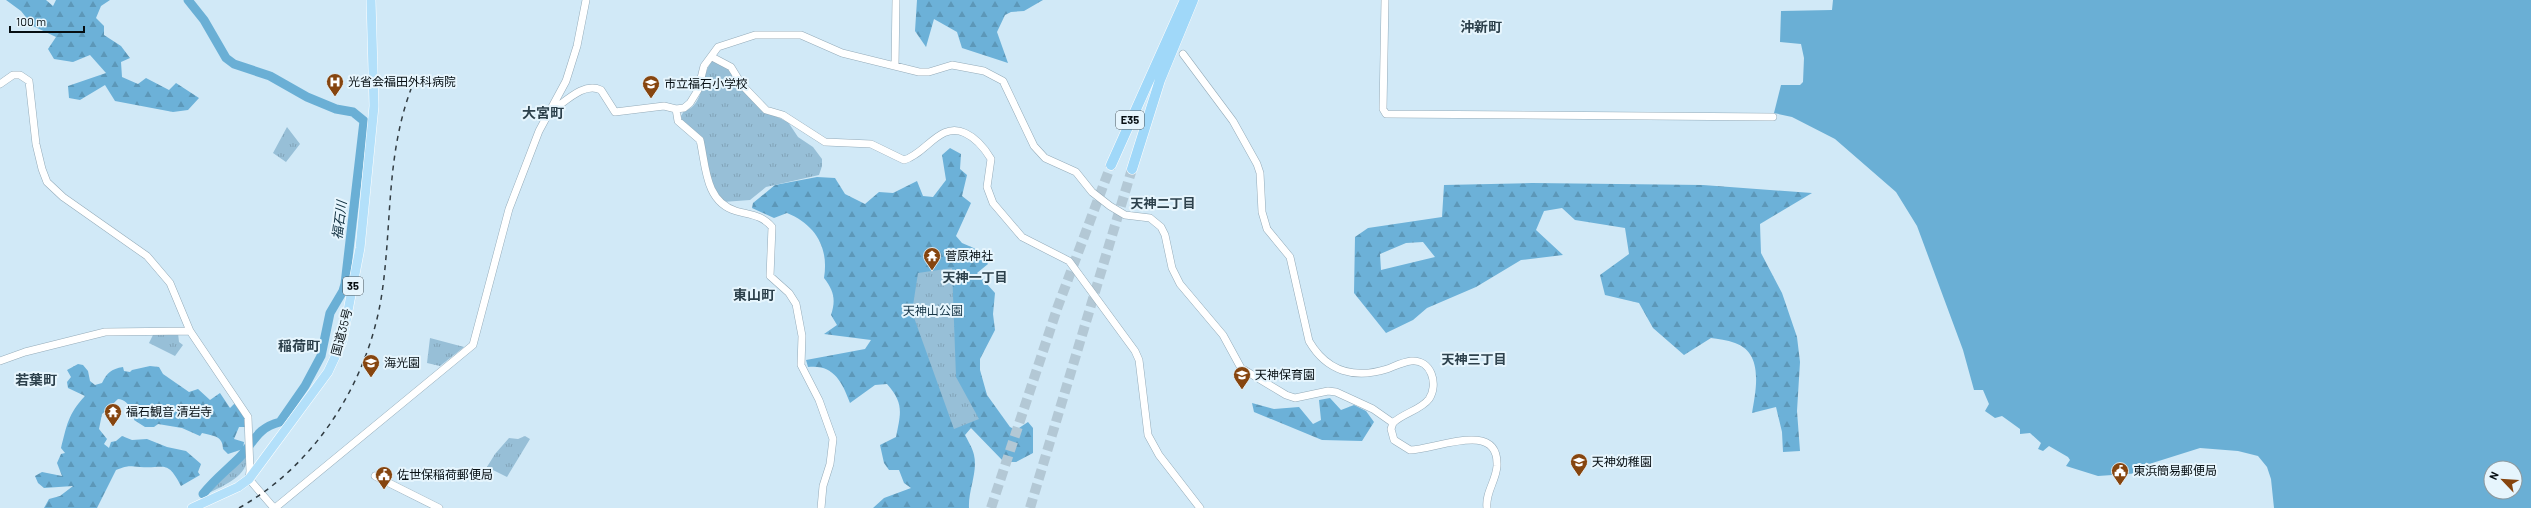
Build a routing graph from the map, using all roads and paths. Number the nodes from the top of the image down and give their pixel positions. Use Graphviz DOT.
graph roads {
  1 [pos="371,0"];
  2 [pos="586,0"];
  3 [pos="896,0"];
  4 [pos="1186,0"];
  5 [pos="1193,0"];
  6 [pos="1385,0"];
  7 [pos="1184,54"];
  8 [pos="712,56"];
  9 [pos="895,66"];
  10 [pos="1155,78"];
  11 [pos="0,84"];
  12 [pos="676,109"];
  13 [pos="547,114"];
  14 [pos="1773,117"];
  15 [pos="1111,165"];
  16 [pos="1132,169"];
  17 [pos="190,331"];
  18 [pos="0,361"];
  19 [pos="1393,422"];
  20 [pos="375,476"];
  21 [pos="248,479"];
  22 [pos="192,508"];
  23 [pos="274,508"];
  24 [pos="439,508"];
  25 [pos="821,508"];
  26 [pos="1200,508"];
  27 [pos="1487,508"];
  1 -- 21 [label="highway, 国道35号 / 35"];
  2 -- 13 [label="street"];
  3 -- 9 [label="street"];
  4 -- 10 [label="highway, E35"];
  5 -- 10 [label="highway, E35"];
  6 -- 14 [label="street"];
  7 -- 19 [label="street"];
  8 -- 9 [label="street"];
  8 -- 12 [label="street"];
  8 -- 26 [label="street"];
  9 -- 19 [label="street"];
  10 -- 15 [label="highway, E35"];
  10 -- 16 [label="highway, E35"];
  11 -- 17 [label="street"];
  12 -- 13 [label="street"];
  12 -- 25 [label="street"];
  13 -- 23 [label="street"];
  17 -- 18 [label="street"];
  17 -- 21 [label="street"];
  19 -- 27 [label="street"];
  20 -- 24 [label="street"];
  21 -- 22 [label="highway, 国道35号 / 35"];
  21 -- 23 [label="street"];
}
